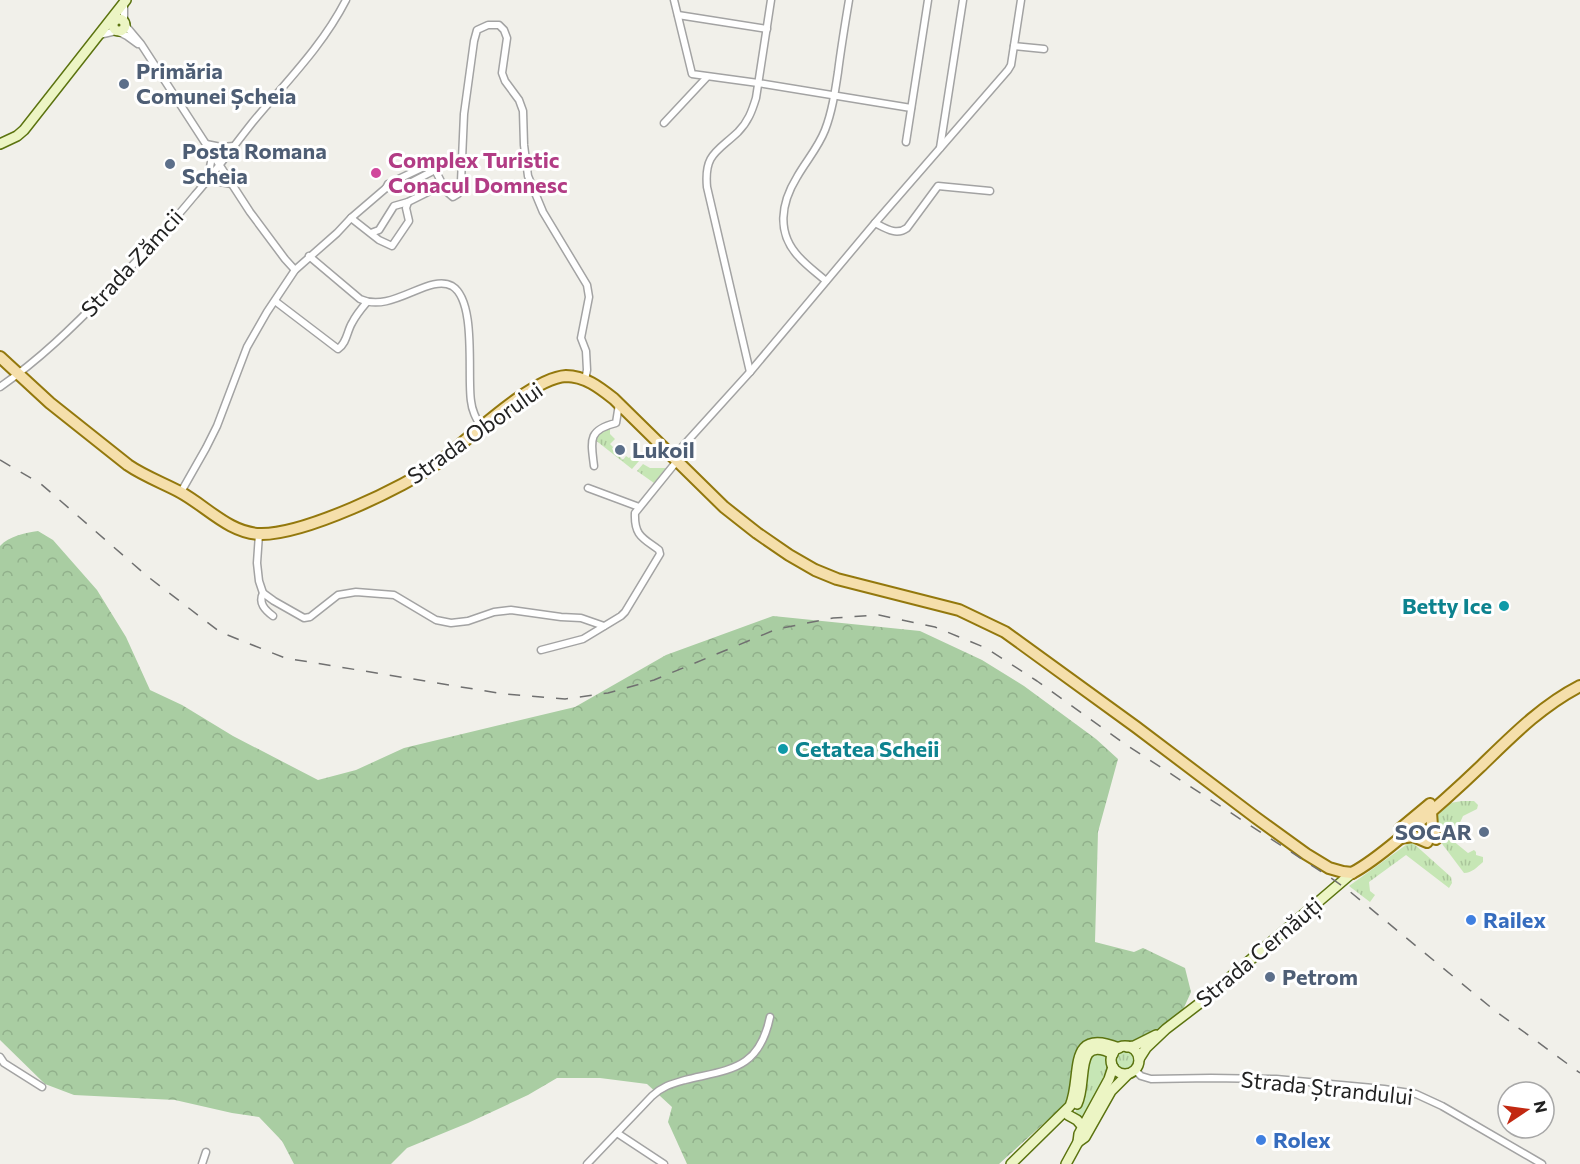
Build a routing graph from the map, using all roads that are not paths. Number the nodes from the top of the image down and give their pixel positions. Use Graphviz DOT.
graph roads {
  1 [pos="674,0"];
  2 [pos="771,0"];
  3 [pos="849,0"];
  4 [pos="928,0"];
  5 [pos="963,0"];
  6 [pos="1021,0"];
  7 [pos="124,1"];
  8 [pos="343,1"];
  9 [pos="678,15"];
  10 [pos="118,25"];
  11 [pos="767,28"];
  12 [pos="1014,46"];
  13 [pos="1044,50"];
  14 [pos="707,77"];
  15 [pos="758,83"];
  16 [pos="834,95"];
  17 [pos="911,108"];
  18 [pos="664,123"];
  19 [pos="906,142"];
  20 [pos="0,144"];
  21 [pos="234,146"];
  22 [pos="208,147"];
  23 [pos="940,149"];
  24 [pos="219,165"];
  25 [pos="207,181"];
  26 [pos="232,184"];
  27 [pos="442,185"];
  28 [pos="990,191"];
  29 [pos="408,202"];
  30 [pos="351,218"];
  31 [pos="875,223"];
  32 [pos="370,233"];
  33 [pos="309,256"];
  34 [pos="295,270"];
  35 [pos="826,281"];
  36 [pos="275,301"];
  37 [pos="367,302"];
  38 [pos="0,357"];
  39 [pos="750,372"];
  40 [pos="18,374"];
  41 [pos="585,380"];
  42 [pos="0,387"];
  43 [pos="619,404"];
  44 [pos="480,427"];
  45 [pos="675,459"];
  46 [pos="594,466"];
  47 [pos="588,488"];
  48 [pos="181,492"];
  49 [pos="639,507"];
  50 [pos="259,534"];
  51 [pos="263,593"];
  52 [pos="273,616"];
  53 [pos="604,626"];
  54 [pos="541,650"];
  55 [pos="1580,686"];
  56 [pos="1515,732"];
  57 [pos="1431,812"];
  58 [pos="1400,838"];
  59 [pos="1352,873"];
  60 [pos="771,1017"];
  61 [pos="1166,1029"];
  62 [pos="1120,1050"];
  63 [pos="0,1057"];
  64 [pos="1139,1059"];
  65 [pos="1113,1067"];
  66 [pos="1132,1072"];
  67 [pos="42,1087"];
  68 [pos="1068,1115"];
  69 [pos="1051,1126"];
  70 [pos="1083,1127"];
  71 [pos="617,1133"];
  72 [pos="1078,1142"];
  73 [pos="206,1152"];
  74 [pos="202,1164"];
  75 [pos="586,1164"];
  76 [pos="664,1164"];
  77 [pos="1011,1164"];
  78 [pos="1066,1164"];
  79 [pos="1542,1164"];
  1 -- 9 [label="street"];
  2 -- 11 [label="street"];
  3 -- 16 [label="street"];
  4 -- 17 [label="street"];
  5 -- 23 [label="street"];
  6 -- 12 [label="street"];
  7 -- 10 [label="main road"];
  8 -- 21 [label="street, Strada Zămcii"];
  9 -- 11 [label="street"];
  9 -- 14 [label="street"];
  10 -- 20 [label="main road"];
  10 -- 22 [label="street"];
  11 -- 15 [label="street"];
  12 -- 13 [label="street"];
  12 -- 23 [label="street"];
  14 -- 15 [label="street"];
  14 -- 18 [label="street"];
  15 -- 16 [label="street"];
  15 -- 39 [label="street"];
  16 -- 17 [label="street"];
  16 -- 35 [label="street"];
  17 -- 19 [label="street"];
  21 -- 22 [label="street"];
  21 -- 24 [label="street, Strada Zămcii"];
  22 -- 24 [label="street"];
  22 -- 25 [label="street"];
  23 -- 31 [label="street"];
  24 -- 25 [label="street, Strada Zămcii"];
  24 -- 26 [label="street"];
  25 -- 26 [label="street"];
  25 -- 40 [label="street, Strada Zămcii"];
  26 -- 34 [label="street"];
  27 -- 29 [label="street"];
  27 -- 30 [label="street"];
  27 -- 41 [label="street"];
  28 -- 31 [label="street"];
  29 -- 32 [label="street"];
  29 -- 32 [label="street"];
  30 -- 32 [label="street"];
  30 -- 33 [label="street"];
  31 -- 35 [label="street"];
  33 -- 34 [label="street"];
  33 -- 37 [label="street"];
  34 -- 36 [label="street"];
  35 -- 39 [label="street"];
  36 -- 37 [label="street"];
  36 -- 48 [label="street"];
  37 -- 44 [label="street"];
  38 -- 40 [label="main road, Strada Oborului"];
  39 -- 45 [label="street"];
  40 -- 42 [label="street, Strada Zămcii"];
  40 -- 48 [label="main road, Strada Oborului"];
  41 -- 43 [label="main road, Strada Oborului"];
  41 -- 44 [label="main road, Strada Oborului"];
  43 -- 45 [label="main road, Strada Oborului"];
  43 -- 46 [label="street"];
  44 -- 50 [label="main road, Strada Oborului"];
  45 -- 49 [label="street"];
  45 -- 59 [label="main road, Strada Oborului"];
  47 -- 49 [label="street"];
  48 -- 50 [label="main road, Strada Oborului"];
  49 -- 53 [label="street"];
  50 -- 51 [label="street"];
  51 -- 52 [label="street"];
  51 -- 53 [label="street"];
  53 -- 54 [label="street"];
  55 -- 56 [label="main road, Strada Cernăuți"];
  56 -- 57 [label="main road, Strada Cernăuți"];
  56 -- 59 [label="main road, Strada Cernăuți"];
  57 -- 58 [label="main road, Strada Cernăuți"];
  57 -- 58 [label="main road"];
  58 -- 59 [label="main road, Strada Cernăuți"];
  59 -- 61 [label="main road, Strada Cernăuți"];
  60 -- 71 [label="street"];
  61 -- 62 [label="main road, Strada Cernăuți"];
  61 -- 64 [label="main road, Strada Cernăuți"];
  62 -- 64 [label="main road"];
  62 -- 65 [label="main road"];
  62 -- 68 [label="main road, Strada Cernăuți"];
  62 -- 69 [label="main road, Strada Cernăuți"];
  63 -- 67 [label="street"];
  64 -- 66 [label="main road"];
  65 -- 66 [label="main road"];
  65 -- 70 [label="main road"];
  66 -- 72 [label="main road"];
  66 -- 79 [label="street, Strada Ștrandului"];
  68 -- 69 [label="main road, Strada Cernăuți"];
  68 -- 70 [label="main road"];
  69 -- 77 [label="main road, Strada Cernăuți"];
  70 -- 72 [label="main road"];
  71 -- 75 [label="street"];
  71 -- 76 [label="street"];
  72 -- 78 [label="main road"];
  73 -- 74 [label="street"];
}
